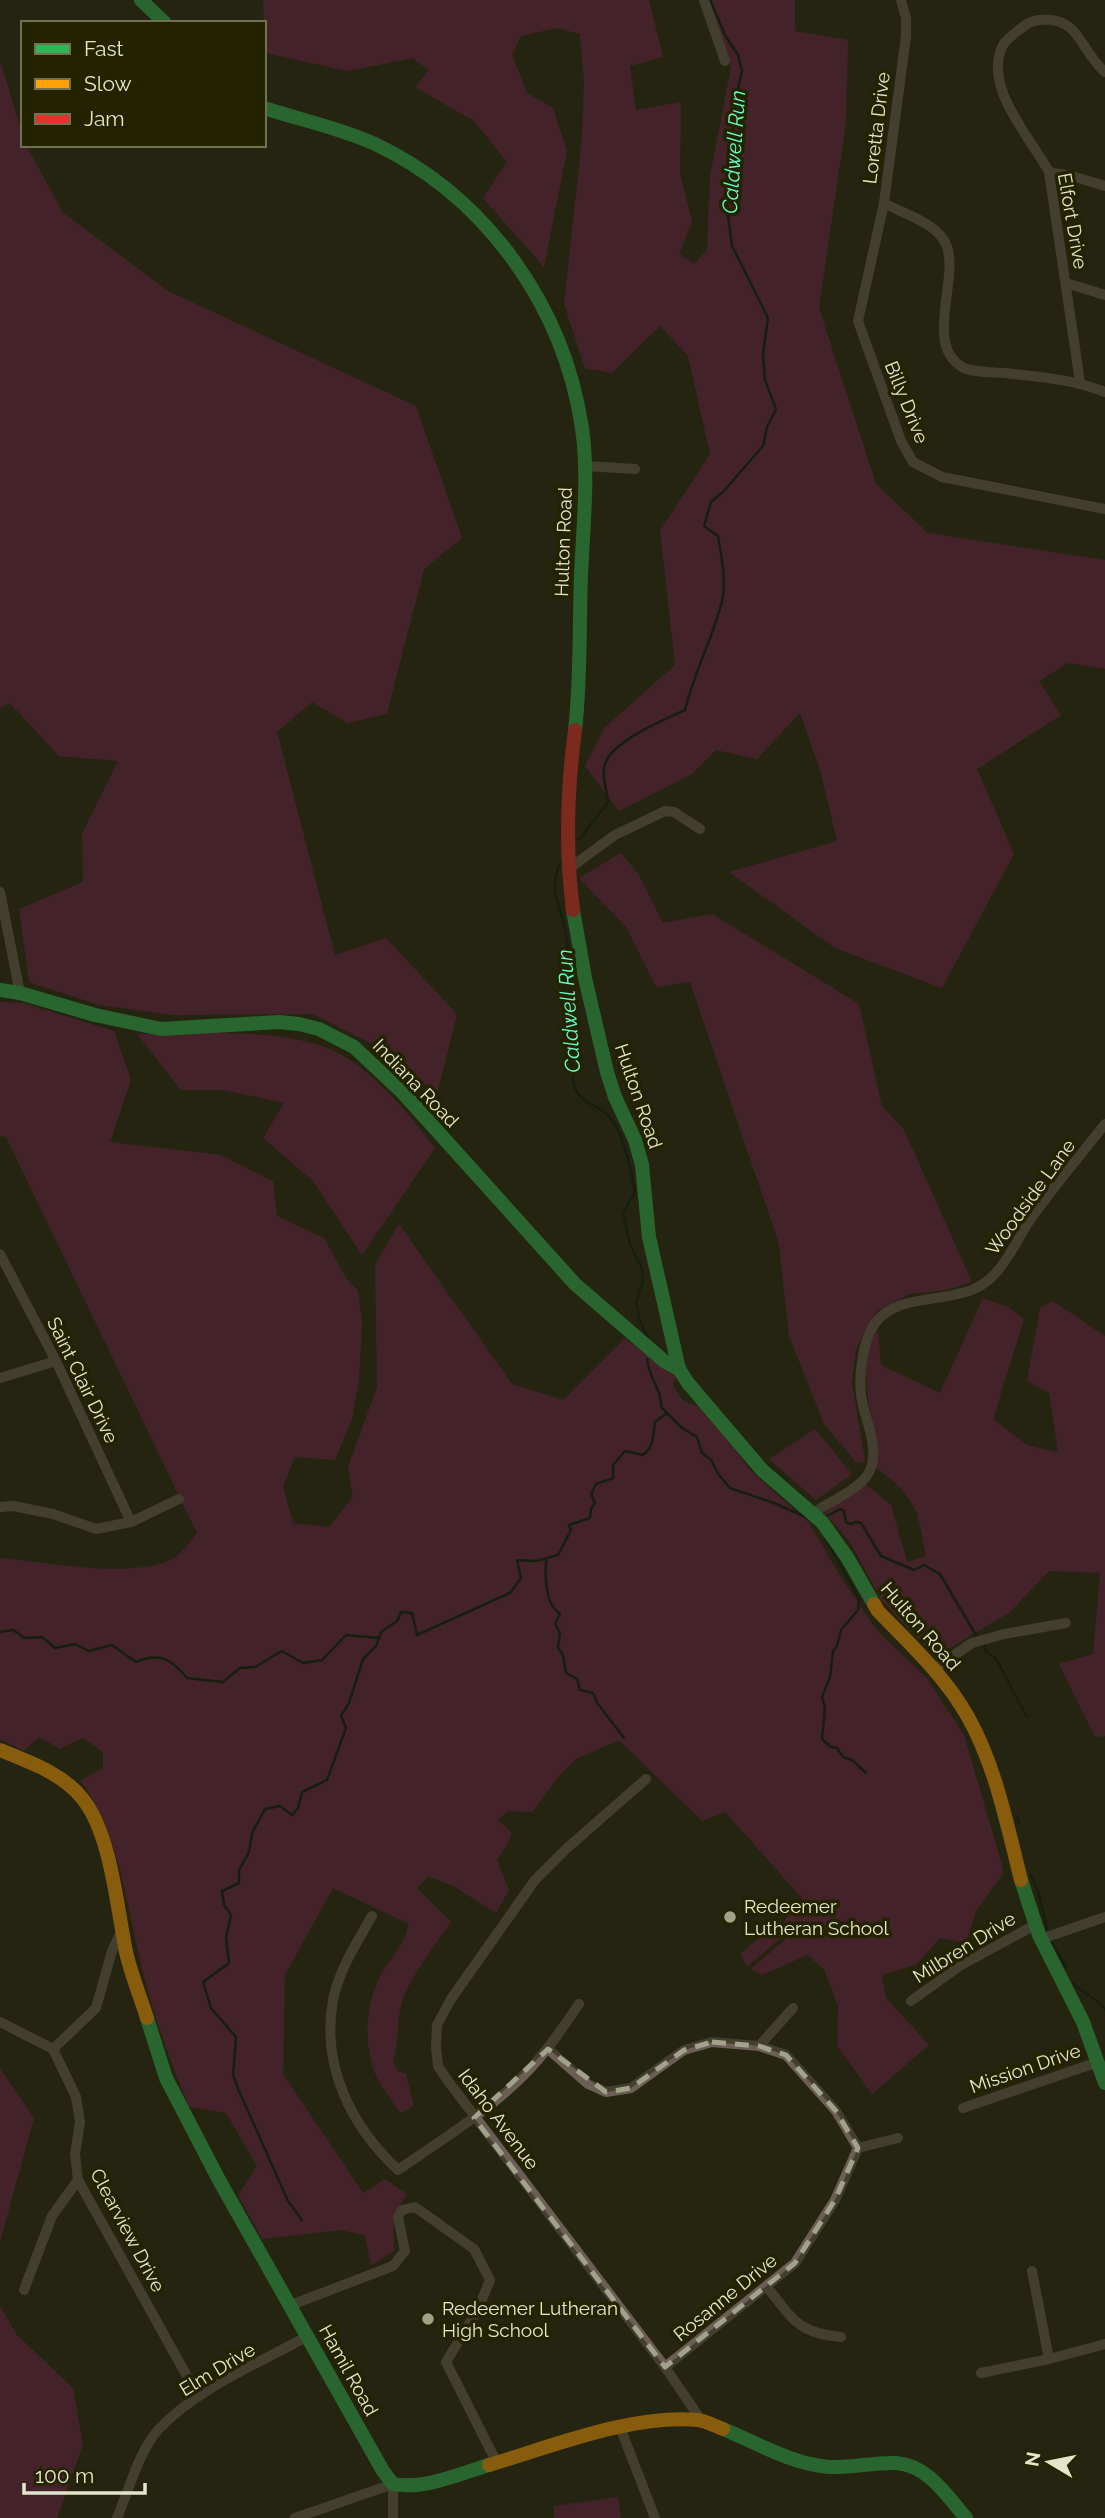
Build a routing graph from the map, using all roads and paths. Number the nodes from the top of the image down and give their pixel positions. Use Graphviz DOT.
graph roads {
  1 [pos="141,0"];
  2 [pos="704,0"];
  3 [pos="901,0"];
  4 [pos="163,21"];
  5 [pos="725,61"];
  6 [pos="1105,72"];
  7 [pos="266,109"];
  8 [pos="1049,172"];
  9 [pos="1105,186"];
  10 [pos="884,203"];
  11 [pos="1066,283"];
  12 [pos="1105,295"];
  13 [pos="1080,382"];
  14 [pos="1105,392"];
  15 [pos="585,466"];
  16 [pos="635,468"];
  17 [pos="1105,509"];
  18 [pos="700,829"];
  19 [pos="567,870"];
  20 [pos="0,892"];
  21 [pos="0,990"];
  22 [pos="20,993"];
  23 [pos="1105,1124"];
  24 [pos="0,1254"];
  25 [pos="56,1361"];
  26 [pos="679,1369"];
  27 [pos="0,1378"];
  28 [pos="179,1499"];
  29 [pos="0,1507"];
  30 [pos="813,1513"];
  31 [pos="131,1522"];
  32 [pos="1066,1623"];
  33 [pos="934,1669"];
  34 [pos="0,1750"];
  35 [pos="646,1779"];
  36 [pos="372,1916"];
  37 [pos="1105,1917"];
  38 [pos="1035,1924"];
  39 [pos="121,1932"];
  40 [pos="1041,1939"];
  41 [pos="127,1955"];
  42 [pos="109,1964"];
  43 [pos="911,2001"];
  44 [pos="579,2004"];
  45 [pos="793,2008"];
  46 [pos="0,2022"];
  47 [pos="759,2046"];
  48 [pos="53,2049"];
  49 [pos="548,2049"];
  50 [pos="1098,2062"];
  51 [pos="1105,2083"];
  52 [pos="963,2108"];
  53 [pos="474,2118"];
  54 [pos="898,2138"];
  55 [pos="858,2148"];
  56 [pos="78,2180"];
  57 [pos="1032,2271"];
  58 [pos="767,2287"];
  59 [pos="24,2290"];
  60 [pos="291,2305"];
  61 [pos="308,2336"];
  62 [pos="841,2337"];
  63 [pos="1105,2344"];
  64 [pos="1049,2359"];
  65 [pos="665,2367"];
  66 [pos="981,2373"];
  67 [pos="198,2396"];
  68 [pos="701,2420"];
  69 [pos="620,2427"];
  70 [pos="497,2463"];
  71 [pos="393,2484"];
  72 [pos="117,2518"];
  73 [pos="295,2518"];
  74 [pos="393,2518"];
  75 [pos="655,2518"];
  76 [pos="966,2518"];
  1 -- 4 [label="main road"];
  2 -- 5 [label="street"];
  3 -- 10 [label="street, Loretta Drive"];
  6 -- 8 [label="street, Elfort Drive"];
  7 -- 15 [label="main road, Hulton Road"];
  8 -- 9 [label="street"];
  8 -- 11 [label="street, Elfort Drive"];
  10 -- 13 [label="street, Loretta Drive"];
  10 -- 17 [label="street, Billy Drive"];
  11 -- 12 [label="street"];
  11 -- 13 [label="street, Elfort Drive"];
  13 -- 14 [label="street, Loretta Drive"];
  15 -- 16 [label="street"];
  15 -- 19 [label="main road, Hulton Road"];
  18 -- 19 [label="street"];
  19 -- 26 [label="main road, Hulton Road"];
  20 -- 22 [label="street"];
  21 -- 22 [label="main road, Indiana Road"];
  22 -- 26 [label="main road, Indiana Road"];
  23 -- 30 [label="street, Woodside Lane"];
  24 -- 25 [label="street, Saint Clair Drive"];
  25 -- 27 [label="street"];
  25 -- 31 [label="street, Saint Clair Drive"];
  26 -- 30 [label="main road, Hulton Road"];
  28 -- 31 [label="street"];
  29 -- 31 [label="street"];
  30 -- 33 [label="main road, Hulton Road"];
  32 -- 33 [label="street"];
  33 -- 38 [label="main road, Hulton Road"];
  34 -- 39 [label="main road, Hamil Road"];
  35 -- 53 [label="street, Idaho Avenue"];
  36 -- 53 [label="street"];
  37 -- 40 [label="street"];
  38 -- 40 [label="main road, Hulton Road"];
  38 -- 43 [label="street, Milbren Drive"];
  39 -- 41 [label="main road, Hamil Road"];
  39 -- 42 [label="street"];
  40 -- 50 [label="main road, Hulton Road"];
  41 -- 42 [label="street"];
  41 -- 60 [label="main road, Hamil Road"];
  42 -- 48 [label="street"];
  44 -- 49 [label="street"];
  45 -- 47 [label="street"];
  46 -- 48 [label="street"];
  47 -- 49 [label="street"];
  47 -- 55 [label="street"];
  48 -- 56 [label="street, Clearview Drive"];
  49 -- 53 [label="street"];
  50 -- 51 [label="main road, Hulton Road"];
  50 -- 52 [label="street, Mission Drive"];
  53 -- 65 [label="street, Idaho Avenue"];
  54 -- 55 [label="street"];
  55 -- 58 [label="street, Rosanne Drive"];
  56 -- 59 [label="street"];
  56 -- 67 [label="street, Clearview Drive"];
  57 -- 64 [label="street"];
  58 -- 62 [label="street"];
  58 -- 65 [label="street, Rosanne Drive"];
  60 -- 61 [label="main road, Hamil Road"];
  60 -- 70 [label="street"];
  61 -- 67 [label="street, Elm Drive"];
  61 -- 71 [label="main road, Hamil Road"];
  63 -- 64 [label="street"];
  64 -- 66 [label="street"];
  65 -- 68 [label="street, Idaho Avenue"];
  67 -- 72 [label="street, Elm Drive"];
  68 -- 69 [label="main road"];
  68 -- 76 [label="main road"];
  69 -- 70 [label="main road"];
  69 -- 75 [label="street"];
  70 -- 71 [label="main road"];
  71 -- 73 [label="street"];
  71 -- 74 [label="street"];
}
